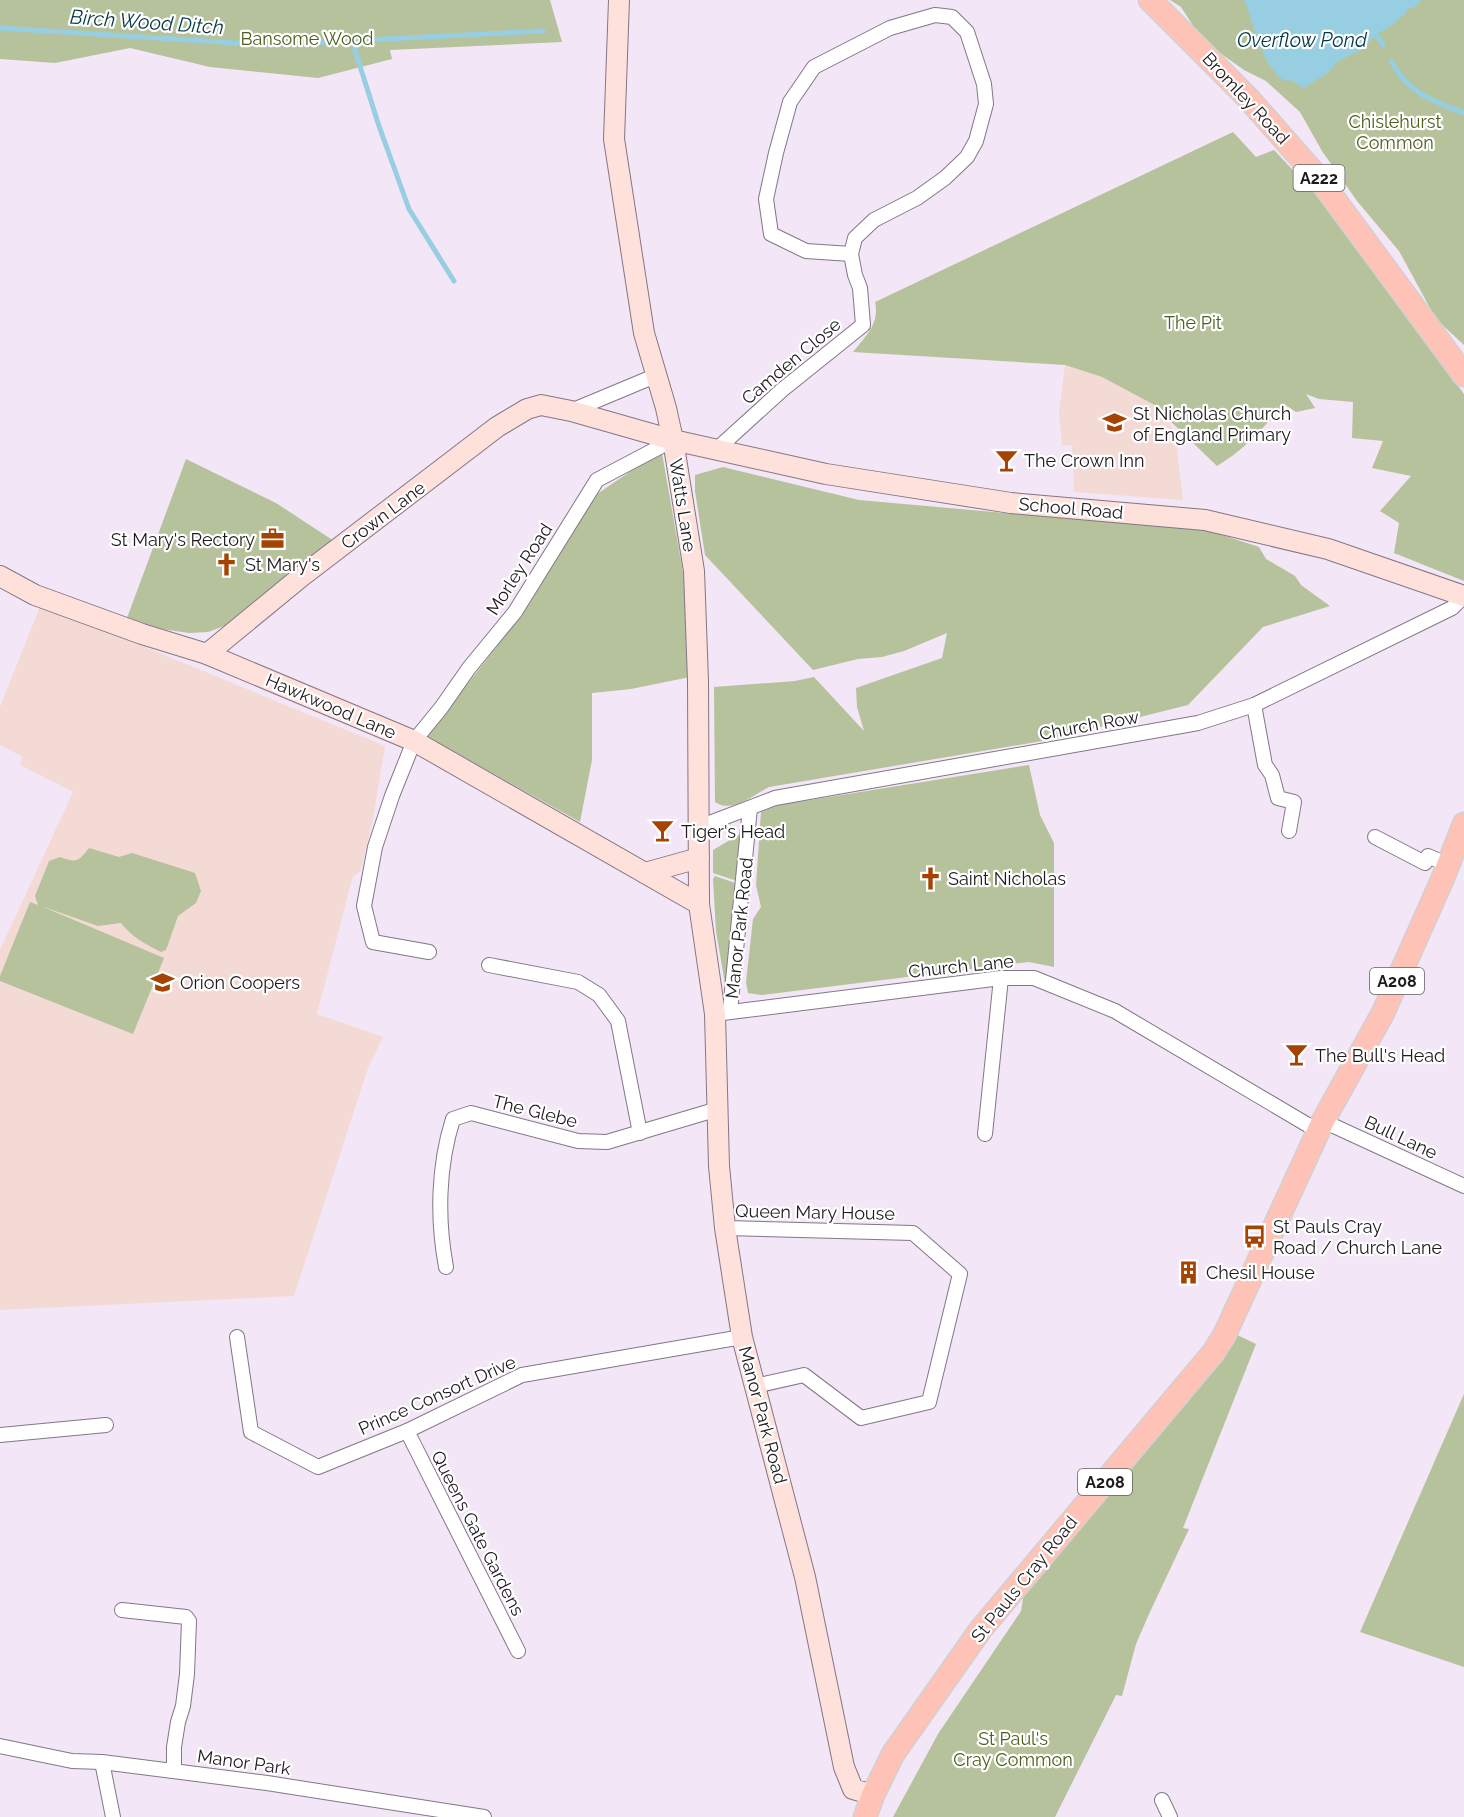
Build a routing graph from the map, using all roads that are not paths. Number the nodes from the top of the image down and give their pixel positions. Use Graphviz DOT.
graph roads {
  1 [pos="619,0"];
  2 [pos="1150,0"];
  3 [pos="851,254"];
  4 [pos="655,375"];
  5 [pos="1464,375"];
  6 [pos="571,411"];
  7 [pos="672,440"];
  8 [pos="716,450"];
  9 [pos="0,576"];
  10 [pos="1464,596"];
  11 [pos="207,654"];
  12 [pos="1254,705"];
  13 [pos="414,741"];
  14 [pos="750,808"];
  15 [pos="1464,824"];
  16 [pos="699,827"];
  17 [pos="1289,831"];
  18 [pos="1375,837"];
  19 [pos="699,858"];
  20 [pos="1448,865"];
  21 [pos="645,873"];
  22 [pos="699,904"];
  23 [pos="429,952"];
  24 [pos="489,965"];
  25 [pos="1001,978"];
  26 [pos="722,1012"];
  27 [pos="718,1109"];
  28 [pos="1320,1126"];
  29 [pos="640,1133"];
  30 [pos="985,1134"];
  31 [pos="1464,1186"];
  32 [pos="725,1228"];
  33 [pos="446,1267"];
  34 [pos="742,1337"];
  35 [pos="237,1338"];
  36 [pos="755,1386"];
  37 [pos="105,1425"];
  38 [pos="407,1431"];
  39 [pos="0,1435"];
  40 [pos="122,1610"];
  41 [pos="518,1650"];
  42 [pos="0,1746"];
  43 [pos="102,1762"];
  44 [pos="174,1771"];
  45 [pos="873,1795"];
  46 [pos="1162,1800"];
  47 [pos="400,1810"];
  48 [pos="113,1817"];
  49 [pos="484,1817"];
  50 [pos="866,1817"];
  51 [pos="1170,1817"];
  1 -- 4 [label="street, Watts Lane"];
  2 -- 5 [label="main road, Bromley Road / A222"];
  3 -- 3 [label="street"];
  3 -- 8 [label="street, Camden Close"];
  4 -- 6 [label="street"];
  4 -- 7 [label="street, Watts Lane"];
  6 -- 7 [label="street, Crown Lane"];
  6 -- 11 [label="street, Crown Lane"];
  7 -- 8 [label="street, School Road"];
  7 -- 13 [label="street, Morley Road"];
  7 -- 16 [label="street, Watts Lane"];
  8 -- 10 [label="street, School Road"];
  9 -- 11 [label="street, Hawkwood Lane"];
  10 -- 12 [label="street, Church Row"];
  11 -- 13 [label="street, Hawkwood Lane"];
  12 -- 14 [label="street, Church Row"];
  12 -- 17 [label="street"];
  13 -- 21 [label="street, Hawkwood Lane"];
  13 -- 23 [label="street, Morley Road"];
  14 -- 16 [label="street, Church Row"];
  14 -- 26 [label="street, Manor Park Road"];
  15 -- 20 [label="main road, A208"];
  16 -- 19 [label="street, Watts Lane"];
  18 -- 20 [label="street"];
  19 -- 21 [label="street"];
  19 -- 22 [label="street, Watts Lane"];
  20 -- 28 [label="main road, A208"];
  21 -- 22 [label="street, Hawkwood Lane"];
  22 -- 26 [label="street, Watts Lane"];
  24 -- 29 [label="street"];
  25 -- 26 [label="street, Church Lane"];
  25 -- 28 [label="street, Church Lane"];
  25 -- 30 [label="street"];
  26 -- 27 [label="street, Manor Park Road"];
  27 -- 29 [label="street, The Glebe"];
  27 -- 32 [label="street, Manor Park Road"];
  28 -- 31 [label="street, Bull Lane"];
  28 -- 45 [label="main road, St Pauls Cray Road / A208"];
  29 -- 33 [label="street, The Glebe"];
  32 -- 34 [label="street, Manor Park Road"];
  32 -- 36 [label="street, Queen Mary House"];
  34 -- 36 [label="street, Manor Park Road"];
  34 -- 38 [label="street, Prince Consort Drive"];
  35 -- 38 [label="street, Prince Consort Drive"];
  36 -- 45 [label="street, Manor Park Road"];
  37 -- 39 [label="street"];
  38 -- 41 [label="street, Queens Gate Gardens"];
  40 -- 44 [label="street"];
  42 -- 43 [label="street, Manor Park"];
  43 -- 44 [label="street, Manor Park"];
  43 -- 48 [label="street"];
  44 -- 47 [label="street, Manor Park"];
  45 -- 50 [label="main road, St Pauls Cray Road / A208"];
  46 -- 51 [label="street"];
  47 -- 49 [label="street, Manor Park"];
}
